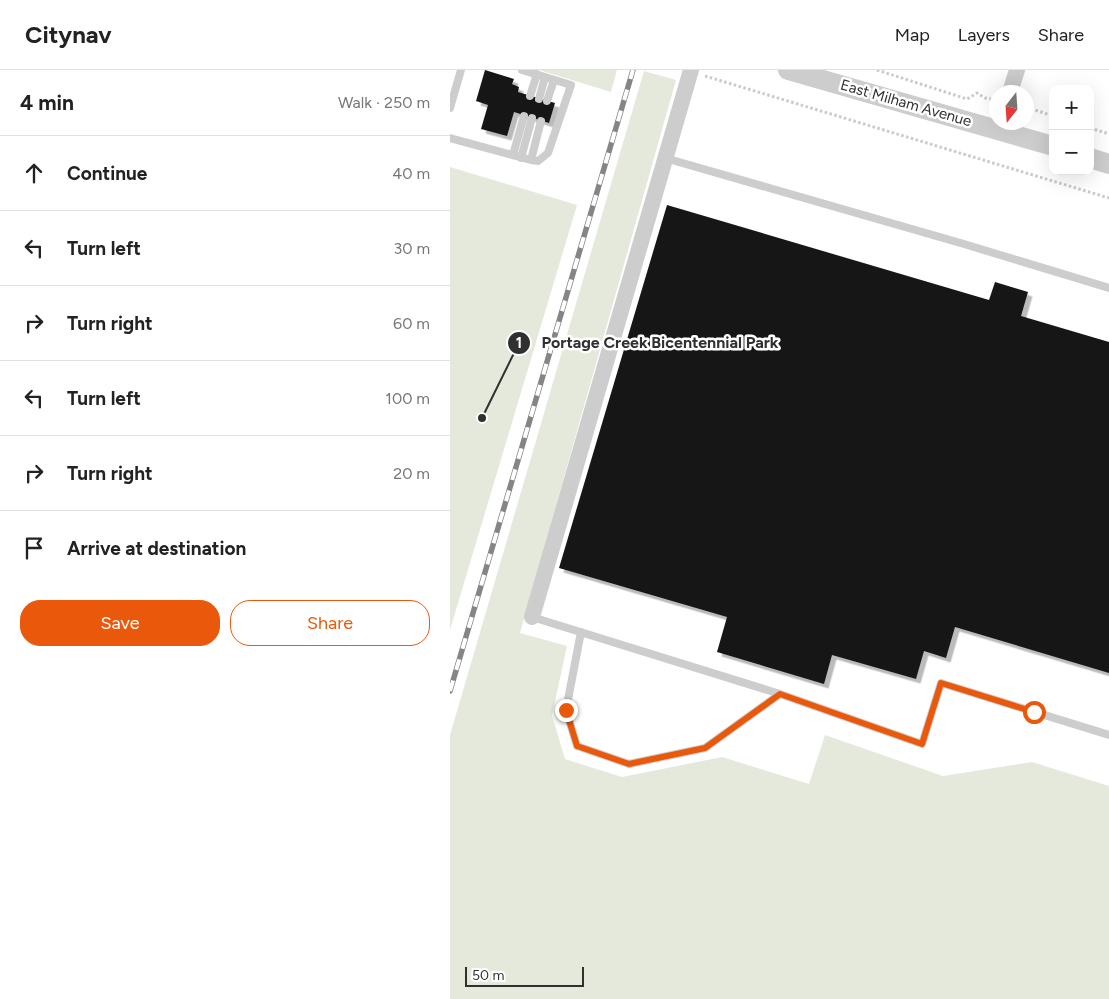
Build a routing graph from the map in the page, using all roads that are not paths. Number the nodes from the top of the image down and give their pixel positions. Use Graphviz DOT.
graph roads {
  1 [pos="461,70"];
  2 [pos="522,70"];
  3 [pos="788,70"];
  4 [pos="1017,70"];
  5 [pos="691,71"];
  6 [pos="545,77"];
  7 [pos="1012,85"];
  8 [pos="534,97"];
  9 [pos="547,101"];
  10 [pos="450,108"];
  11 [pos="528,117"];
  12 [pos="541,121"];
  13 [pos="989,123"];
  14 [pos="1011,130"];
  15 [pos="450,138"];
  16 [pos="1049,144"];
  17 [pos="517,156"];
  18 [pos="665,158"];
  19 [pos="1094,159"];
  20 [pos="534,161"];
  21 [pos="1109,164"];
  22 [pos="1109,288"];
  23 [pos="532,617"];
  24 [pos="580,632"];
  25 [pos="780,694"];
  26 [pos="1109,735"];
  1 -- 10 [label="lane"];
  2 -- 6 [label="lane"];
  3 -- 13 [label="street, East Milham Avenue"];
  4 -- 7 [label="street"];
  5 -- 18 [label="street"];
  6 -- 8 [label="lane"];
  6 -- 9 [label="lane"];
  6 -- 20 [label="lane"];
  11 -- 17 [label="lane"];
  12 -- 20 [label="lane"];
  14 -- 16 [label="street, East Milham Avenue"];
  15 -- 17 [label="lane"];
  17 -- 20 [label="lane"];
  18 -- 22 [label="lane"];
  18 -- 23 [label="street"];
  19 -- 21 [label="street"];
  23 -- 24 [label="lane"];
  24 -- 25 [label="lane"];
  24 -- 25 [label="lane"];
  25 -- 26 [label="lane"];
}
